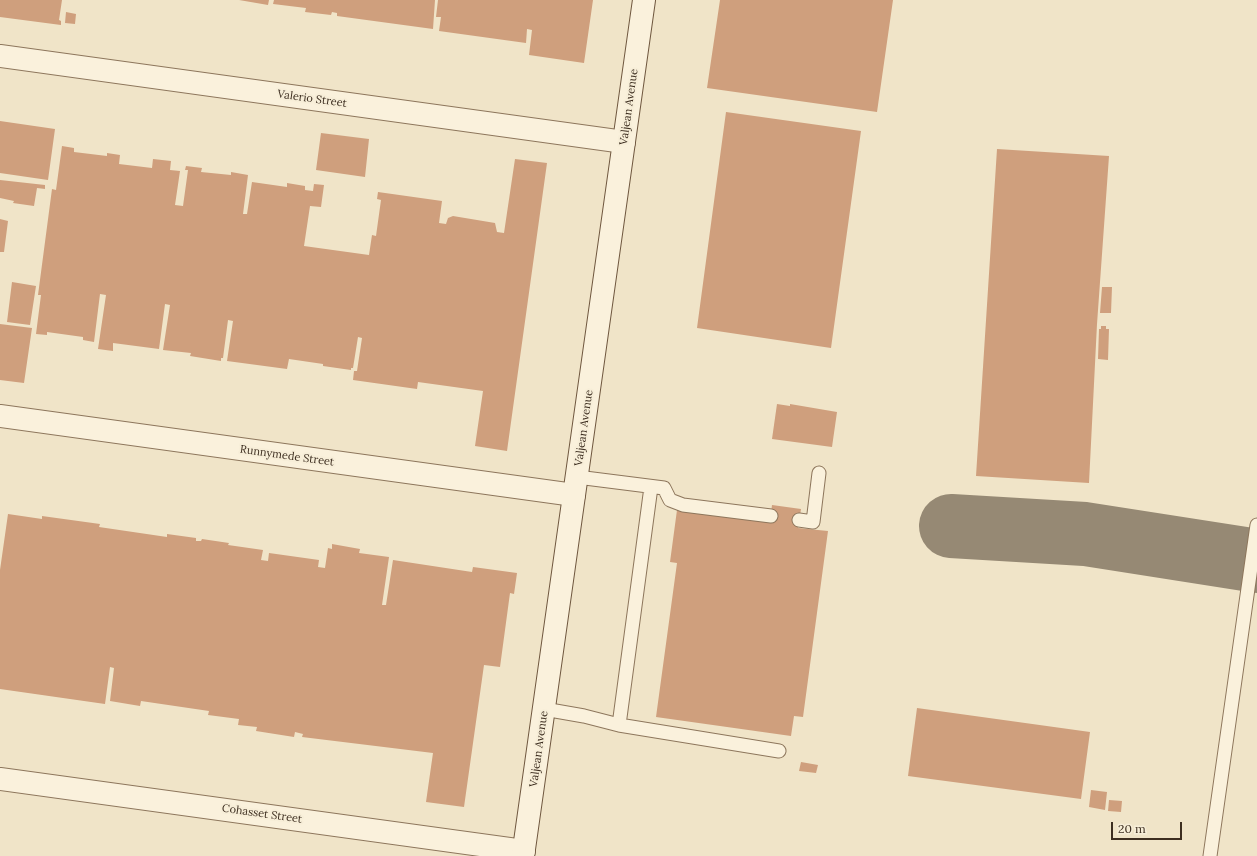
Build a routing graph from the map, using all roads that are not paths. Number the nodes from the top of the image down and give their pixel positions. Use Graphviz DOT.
graph roads {
  1 [pos="644,0"];
  2 [pos="0,56"];
  3 [pos="624,142"];
  4 [pos="0,416"];
  5 [pos="820,473"];
  6 [pos="576,486"];
  7 [pos="651,486"];
  8 [pos="771,516"];
  9 [pos="799,520"];
  10 [pos="1257,525"];
  11 [pos="544,709"];
  12 [pos="619,725"];
  13 [pos="779,751"];
  14 [pos="0,779"];
  15 [pos="524,853"];
  16 [pos="1210,856"];
  1 -- 3 [label="street, Valjean Avenue"];
  2 -- 3 [label="street, Valerio Street"];
  3 -- 6 [label="street, Valjean Avenue"];
  4 -- 6 [label="street, Runnymede Street"];
  5 -- 9 [label="lane"];
  6 -- 7 [label="lane"];
  6 -- 11 [label="street, Valjean Avenue"];
  7 -- 8 [label="lane"];
  7 -- 12 [label="lane"];
  10 -- 16 [label="lane"];
  11 -- 12 [label="lane"];
  11 -- 15 [label="street, Valjean Avenue"];
  12 -- 13 [label="lane"];
  14 -- 15 [label="street, Cohasset Street"];
}
